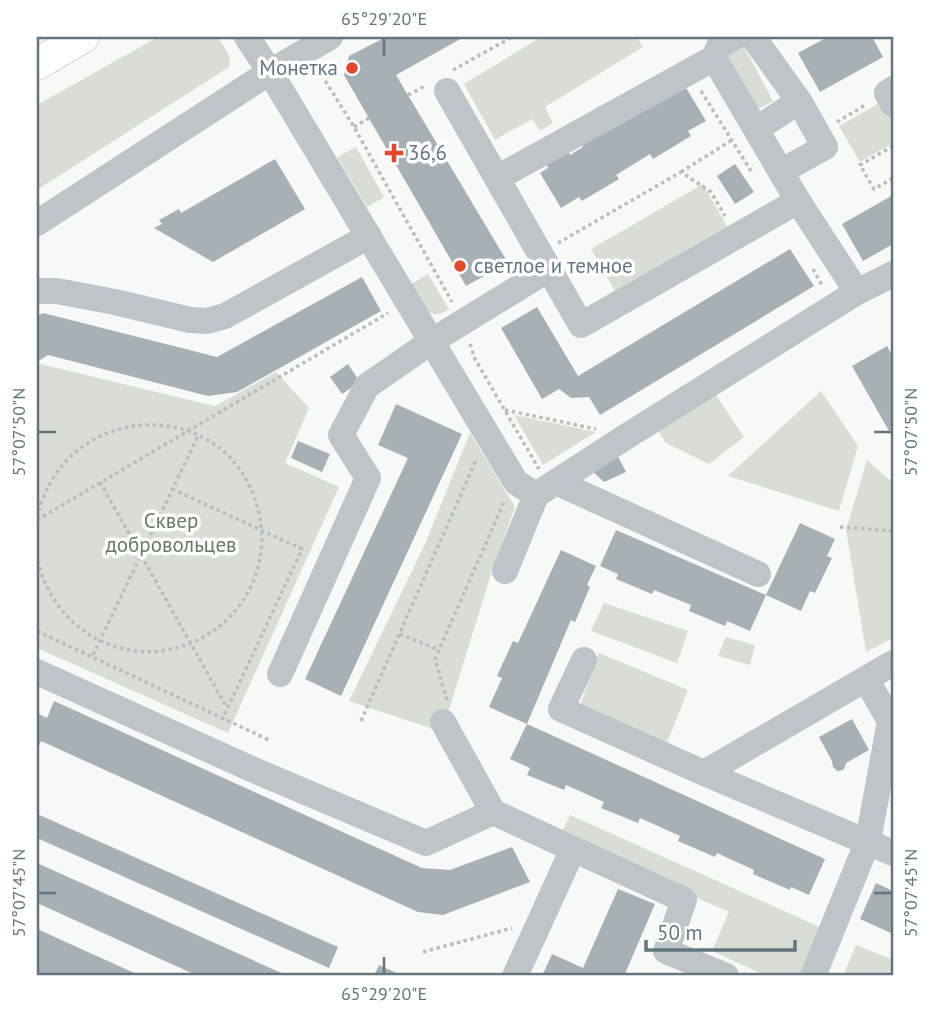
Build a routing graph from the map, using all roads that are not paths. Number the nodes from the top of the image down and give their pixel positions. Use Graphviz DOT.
graph roads {
  1 [pos="83,37"];
  2 [pos="247,37"];
  3 [pos="330,37"];
  4 [pos="735,37"];
  5 [pos="753,37"];
  6 [pos="714,58"];
  7 [pos="37,64"];
  8 [pos="270,72"];
  9 [pos="440,83"];
  10 [pos="799,101"];
  11 [pos="757,129"];
  12 [pos="782,171"];
  13 [pos="497,178"];
  14 [pos="798,201"];
  15 [pos="37,223"];
  16 [pos="369,236"];
  17 [pos="545,261"];
  18 [pos="890,282"];
  19 [pos="37,291"];
  20 [pos="857,292"];
  21 [pos="432,341"];
  22 [pos="547,487"];
  23 [pos="505,571"];
  24 [pos="758,574"];
  25 [pos="584,660"];
  26 [pos="893,663"];
  27 [pos="37,672"];
  28 [pos="280,674"];
  29 [pos="866,679"];
  30 [pos="446,715"];
  31 [pos="704,773"];
  32 [pos="493,812"];
  33 [pos="868,841"];
  34 [pos="573,849"];
  35 [pos="893,853"];
  36 [pos="515,976"];
  37 [pos="726,976"];
  38 [pos="813,976"];
  1 -- 7 [label="main road"];
  2 -- 8 [label="lane"];
  3 -- 8 [label="lane"];
  4 -- 6 [label="lane"];
  5 -- 10 [label="lane"];
  6 -- 11 [label="lane"];
  6 -- 13 [label="lane"];
  8 -- 15 [label="lane"];
  8 -- 16 [label="lane"];
  9 -- 13 [label="lane"];
  10 -- 11 [label="lane"];
  10 -- 12 [label="lane"];
  11 -- 12 [label="lane"];
  12 -- 14 [label="lane"];
  13 -- 17 [label="lane"];
  14 -- 17 [label="lane"];
  14 -- 20 [label="lane"];
  16 -- 19 [label="lane"];
  16 -- 21 [label="lane"];
  17 -- 21 [label="lane"];
  18 -- 20 [label="lane"];
  20 -- 22 [label="lane"];
  21 -- 22 [label="lane"];
  21 -- 28 [label="lane"];
  22 -- 23 [label="lane"];
  22 -- 24 [label="lane"];
  25 -- 31 [label="lane"];
  26 -- 29 [label="lane"];
  27 -- 32 [label="lane"];
  29 -- 31 [label="lane"];
  29 -- 33 [label="lane"];
  30 -- 32 [label="lane"];
  31 -- 33 [label="lane"];
  32 -- 34 [label="lane"];
  33 -- 35 [label="lane"];
  33 -- 38 [label="lane"];
  34 -- 36 [label="lane"];
  34 -- 37 [label="lane"];
}
